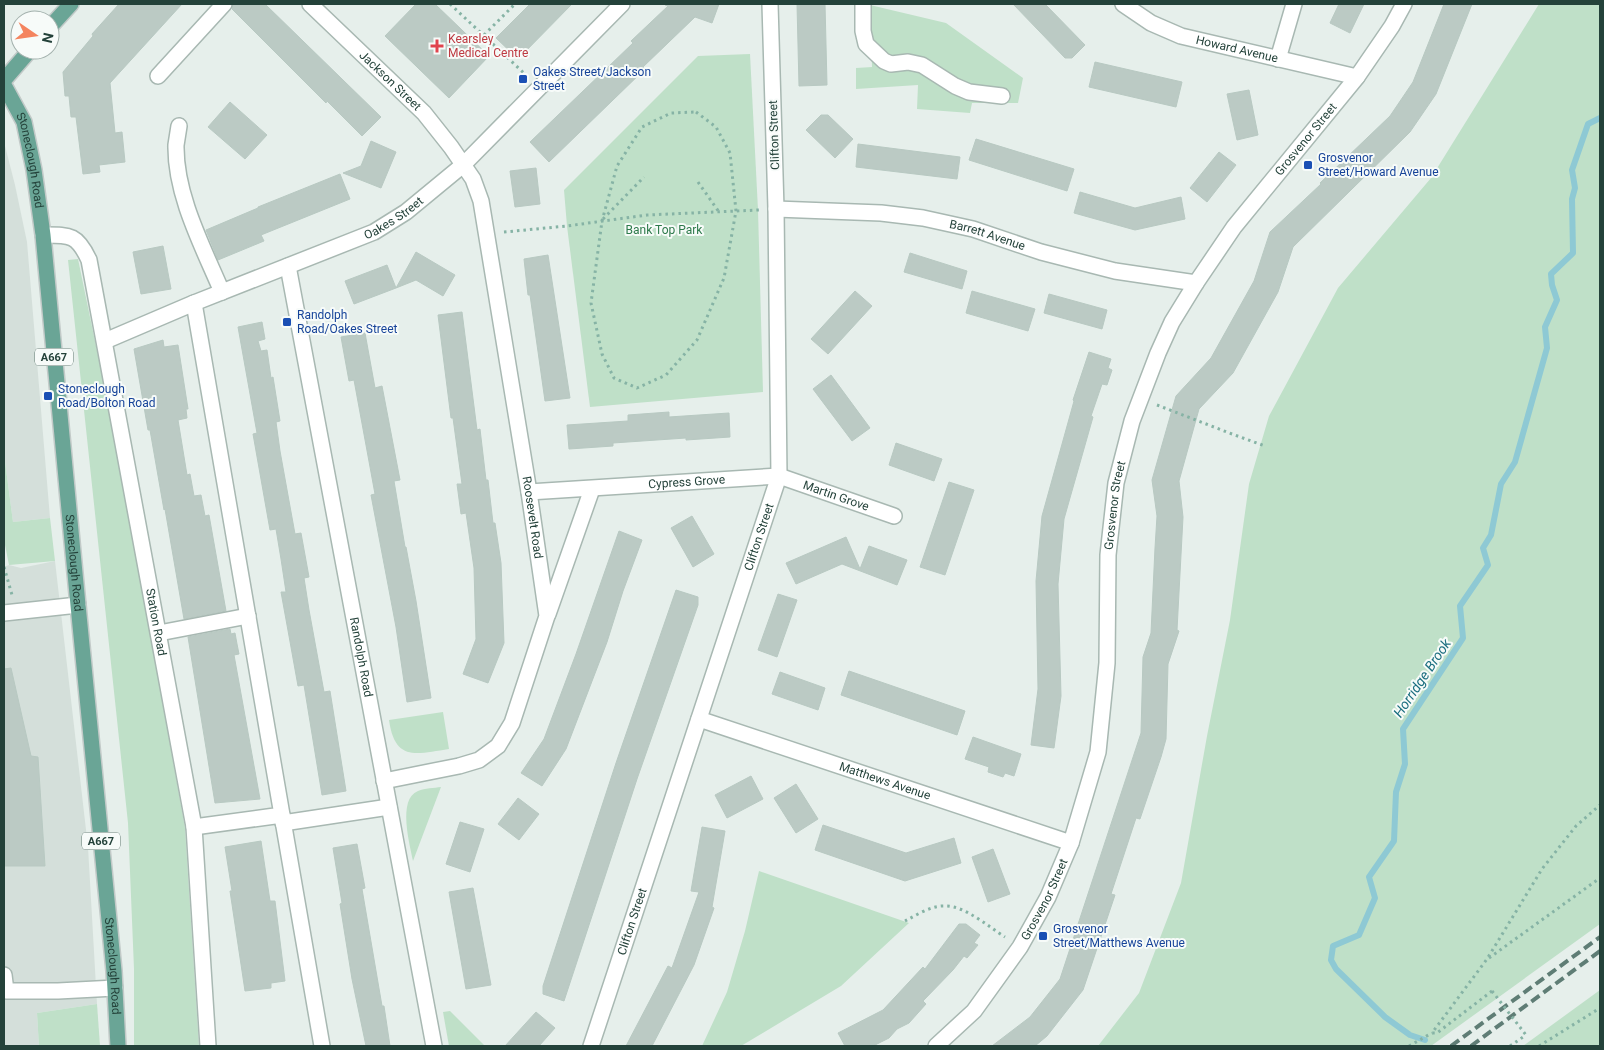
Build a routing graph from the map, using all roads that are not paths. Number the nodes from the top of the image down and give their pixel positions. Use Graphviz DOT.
graph roads {
  1 [pos="70,4"];
  2 [pos="224,4"];
  3 [pos="310,4"];
  4 [pos="622,4"];
  5 [pos="770,4"];
  6 [pos="863,4"];
  7 [pos="1123,4"];
  8 [pos="1294,4"];
  9 [pos="1404,4"];
  10 [pos="60,16"];
  11 [pos="1278,59"];
  12 [pos="21,60"];
  13 [pos="158,76"];
  14 [pos="1357,77"];
  15 [pos="4,80"];
  16 [pos="4,85"];
  17 [pos="1002,96"];
  18 [pos="179,126"];
  19 [pos="463,165"];
  20 [pos="776,209"];
  21 [pos="43,235"];
  22 [pos="288,266"];
  23 [pos="1196,283"];
  24 [pos="222,292"];
  25 [pos="194,303"];
  26 [pos="105,341"];
  27 [pos="779,476"];
  28 [pos="592,488"];
  29 [pos="529,492"];
  30 [pos="894,516"];
  31 [pos="78,605"];
  32 [pos="10,612"];
  33 [pos="248,616"];
  34 [pos="547,616"];
  35 [pos="159,633"];
  36 [pos="700,719"];
  37 [pos="384,781"];
  38 [pos="389,807"];
  39 [pos="283,819"];
  40 [pos="194,827"];
  41 [pos="1071,844"];
  42 [pos="4,975"];
  43 [pos="115,988"];
  44 [pos="118,1046"];
  45 [pos="208,1046"];
  46 [pos="322,1046"];
  47 [pos="434,1046"];
  48 [pos="591,1046"];
  49 [pos="936,1046"];
  1 -- 10 [label="main road"];
  2 -- 13 [label="street"];
  3 -- 19 [label="street, Jackson Street"];
  4 -- 19 [label="street, Oakes Street"];
  5 -- 20 [label="street, Clifton Street"];
  6 -- 17 [label="street"];
  7 -- 11 [label="street, Howard Avenue"];
  8 -- 11 [label="street"];
  9 -- 14 [label="street, Grosvenor Street"];
  11 -- 14 [label="street, Howard Avenue"];
  12 -- 15 [label="main road"];
  14 -- 23 [label="street, Grosvenor Street"];
  16 -- 21 [label="main road, Stoneclough Road / A667"];
  18 -- 24 [label="street"];
  19 -- 22 [label="street, Oakes Street"];
  19 -- 29 [label="street, Roosevelt Road"];
  20 -- 23 [label="street, Barrett Avenue"];
  20 -- 27 [label="street, Clifton Street"];
  21 -- 26 [label="street, Station Road"];
  21 -- 31 [label="main road, Stoneclough Road / A667"];
  22 -- 24 [label="street, Oakes Street"];
  22 -- 37 [label="street, Randolph Road"];
  23 -- 41 [label="street, Grosvenor Street"];
  24 -- 25 [label="street, Oakes Street"];
  25 -- 26 [label="street, Oakes Street"];
  25 -- 33 [label="street"];
  26 -- 35 [label="street, Station Road"];
  27 -- 28 [label="street, Cypress Grove"];
  27 -- 30 [label="street, Martin Grove"];
  27 -- 36 [label="street, Clifton Street"];
  28 -- 29 [label="street, Cypress Grove"];
  28 -- 34 [label="street"];
  29 -- 34 [label="street, Roosevelt Road"];
  31 -- 32 [label="street"];
  31 -- 43 [label="main road, Stoneclough Road / A667"];
  33 -- 35 [label="street"];
  33 -- 39 [label="street"];
  34 -- 37 [label="street, Roosevelt Road"];
  35 -- 40 [label="street, Station Road"];
  36 -- 41 [label="street, Matthews Avenue"];
  36 -- 48 [label="street, Clifton Street"];
  37 -- 38 [label="street, Randolph Road"];
  38 -- 39 [label="street"];
  38 -- 47 [label="street, Randolph Road"];
  39 -- 40 [label="street"];
  39 -- 46 [label="street"];
  40 -- 45 [label="street, Station Road"];
  41 -- 49 [label="street, Grosvenor Street"];
  42 -- 43 [label="street"];
  43 -- 44 [label="main road, Stoneclough Road / A667"];
}
